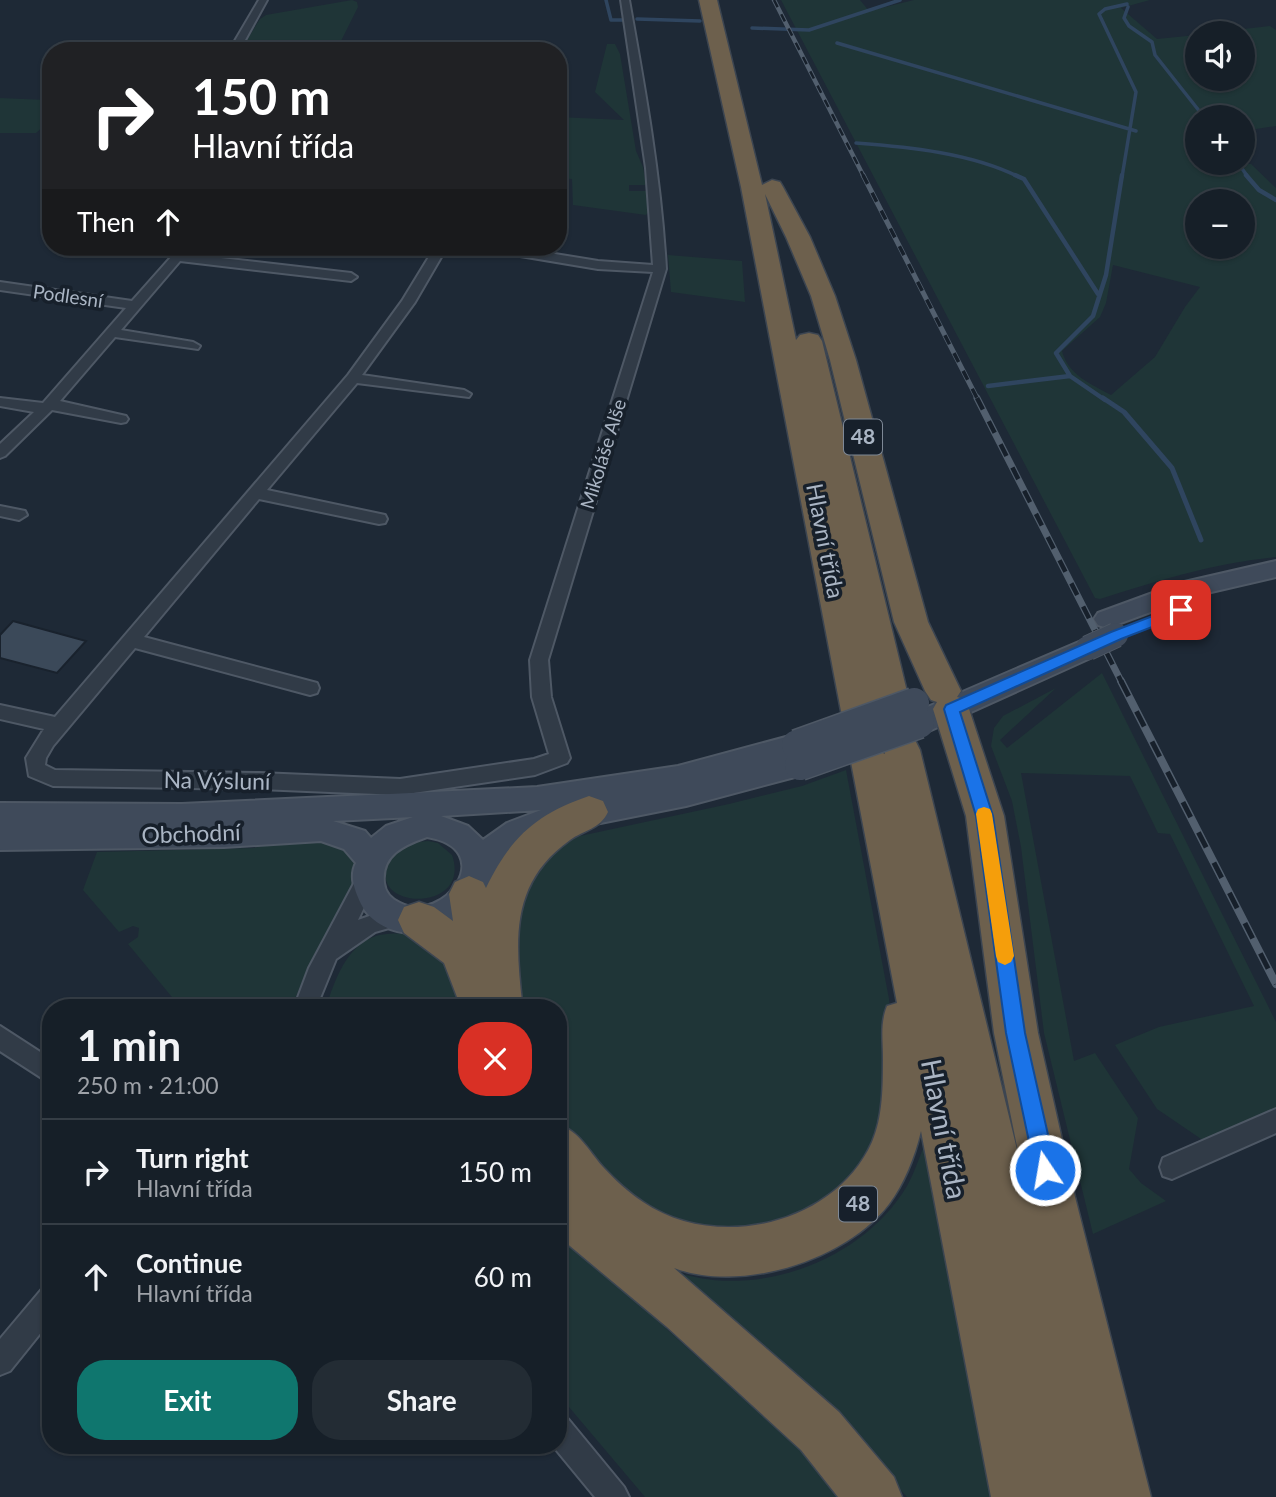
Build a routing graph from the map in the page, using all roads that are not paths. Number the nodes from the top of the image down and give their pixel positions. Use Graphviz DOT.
graph roads {
  1 [pos="263,0"];
  2 [pos="625,0"];
  3 [pos="708,0"];
  4 [pos="724,0"];
  5 [pos="239,42"];
  6 [pos="762,187"];
  7 [pos="178,256"];
  8 [pos="208,256"];
  9 [pos="436,256"];
  10 [pos="544,256"];
  11 [pos="660,269"];
  12 [pos="351,277"];
  13 [pos="0,286"];
  14 [pos="136,306"];
  15 [pos="112,333"];
  16 [pos="193,346"];
  17 [pos="353,378"];
  18 [pos="464,394"];
  19 [pos="0,401"];
  20 [pos="47,407"];
  21 [pos="121,419"];
  22 [pos="0,453"];
  23 [pos="256,493"];
  24 [pos="0,511"];
  25 [pos="19,515"];
  26 [pos="379,519"];
  27 [pos="1276,569"];
  28 [pos="1276,586"];
  29 [pos="1111,627"];
  30 [pos="131,640"];
  31 [pos="310,688"];
  32 [pos="859,711"];
  33 [pos="0,712"];
  34 [pos="913,720"];
  35 [pos="59,725"];
  36 [pos="798,755"];
  37 [pos="560,758"];
  38 [pos="537,799"];
  39 [pos="291,811"];
  40 [pos="589,812"];
  41 [pos="0,816"];
  42 [pos="411,827"];
  43 [pos="456,831"];
  44 [pos="0,838"];
  45 [pos="891,867"];
  46 [pos="369,869"];
  47 [pos="473,883"];
  48 [pos="407,919"];
  49 [pos="325,960"];
  50 [pos="309,999"];
  51 [pos="487,999"];
  52 [pos="491,999"];
  53 [pos="493,999"];
  54 [pos="0,1037"];
  55 [pos="42,1067"];
  56 [pos="1276,1121"];
  57 [pos="567,1159"];
  58 [pos="1172,1167"];
  59 [pos="567,1210"];
  60 [pos="42,1309"];
  61 [pos="0,1361"];
  62 [pos="567,1440"];
  63 [pos="614,1497"];
  64 [pos="874,1497"];
  65 [pos="1018,1497"];
  66 [pos="1072,1497"];
  67 [pos="1123,1497"];
  1 -- 5 [label="street"];
  2 -- 11 [label="street, Mikoláše Alše"];
  3 -- 6 [label="highway, 48"];
  4 -- 6 [label="highway, 48"];
  6 -- 32 [label="highway, Hlavní třída / 48"];
  6 -- 34 [label="highway, 48"];
  6 -- 34 [label="highway, 48"];
  7 -- 14 [label="street"];
  8 -- 12 [label="street"];
  9 -- 17 [label="street, Na Výsluní"];
  10 -- 11 [label="street"];
  11 -- 37 [label="street, Mikoláše Alše"];
  13 -- 14 [label="street, Podlesní"];
  14 -- 15 [label="street"];
  15 -- 16 [label="street"];
  15 -- 20 [label="street"];
  17 -- 18 [label="street"];
  17 -- 23 [label="street, Na Výsluní"];
  19 -- 20 [label="street"];
  20 -- 21 [label="street"];
  20 -- 22 [label="street"];
  23 -- 26 [label="street"];
  23 -- 30 [label="street, Na Výsluní"];
  24 -- 25 [label="street"];
  27 -- 29 [label="main road"];
  28 -- 29 [label="main road"];
  29 -- 34 [label="main road, bridge"];
  30 -- 31 [label="street"];
  30 -- 35 [label="street, Na Výsluní"];
  33 -- 35 [label="street"];
  34 -- 36 [label="main road, bridge"];
  34 -- 45 [label="highway, Hlavní třída / 48"];
  34 -- 66 [label="highway, 48"];
  34 -- 67 [label="highway, 48"];
  35 -- 37 [label="street, Na Výsluní"];
  36 -- 38 [label="main road"];
  36 -- 40 [label="main road"];
  38 -- 39 [label="main road"];
  38 -- 43 [label="main road"];
  39 -- 41 [label="main road, Obchodní"];
  39 -- 42 [label="main road"];
  40 -- 47 [label="main road"];
  40 -- 53 [label="highway"];
  42 -- 43 [label="main road"];
  42 -- 46 [label="main road"];
  43 -- 47 [label="main road"];
  44 -- 46 [label="main road, Obchodní"];
  45 -- 57 [label="highway, 48"];
  45 -- 65 [label="highway, Hlavní třída / 48"];
  46 -- 48 [label="main road"];
  46 -- 49 [label="street"];
  47 -- 48 [label="main road"];
  47 -- 52 [label="highway"];
  48 -- 49 [label="street"];
  48 -- 51 [label="highway"];
  49 -- 50 [label="street"];
  54 -- 55 [label="street"];
  56 -- 58 [label="street"];
  59 -- 64 [label="highway"];
  60 -- 61 [label="street"];
  62 -- 63 [label="street"];
}
